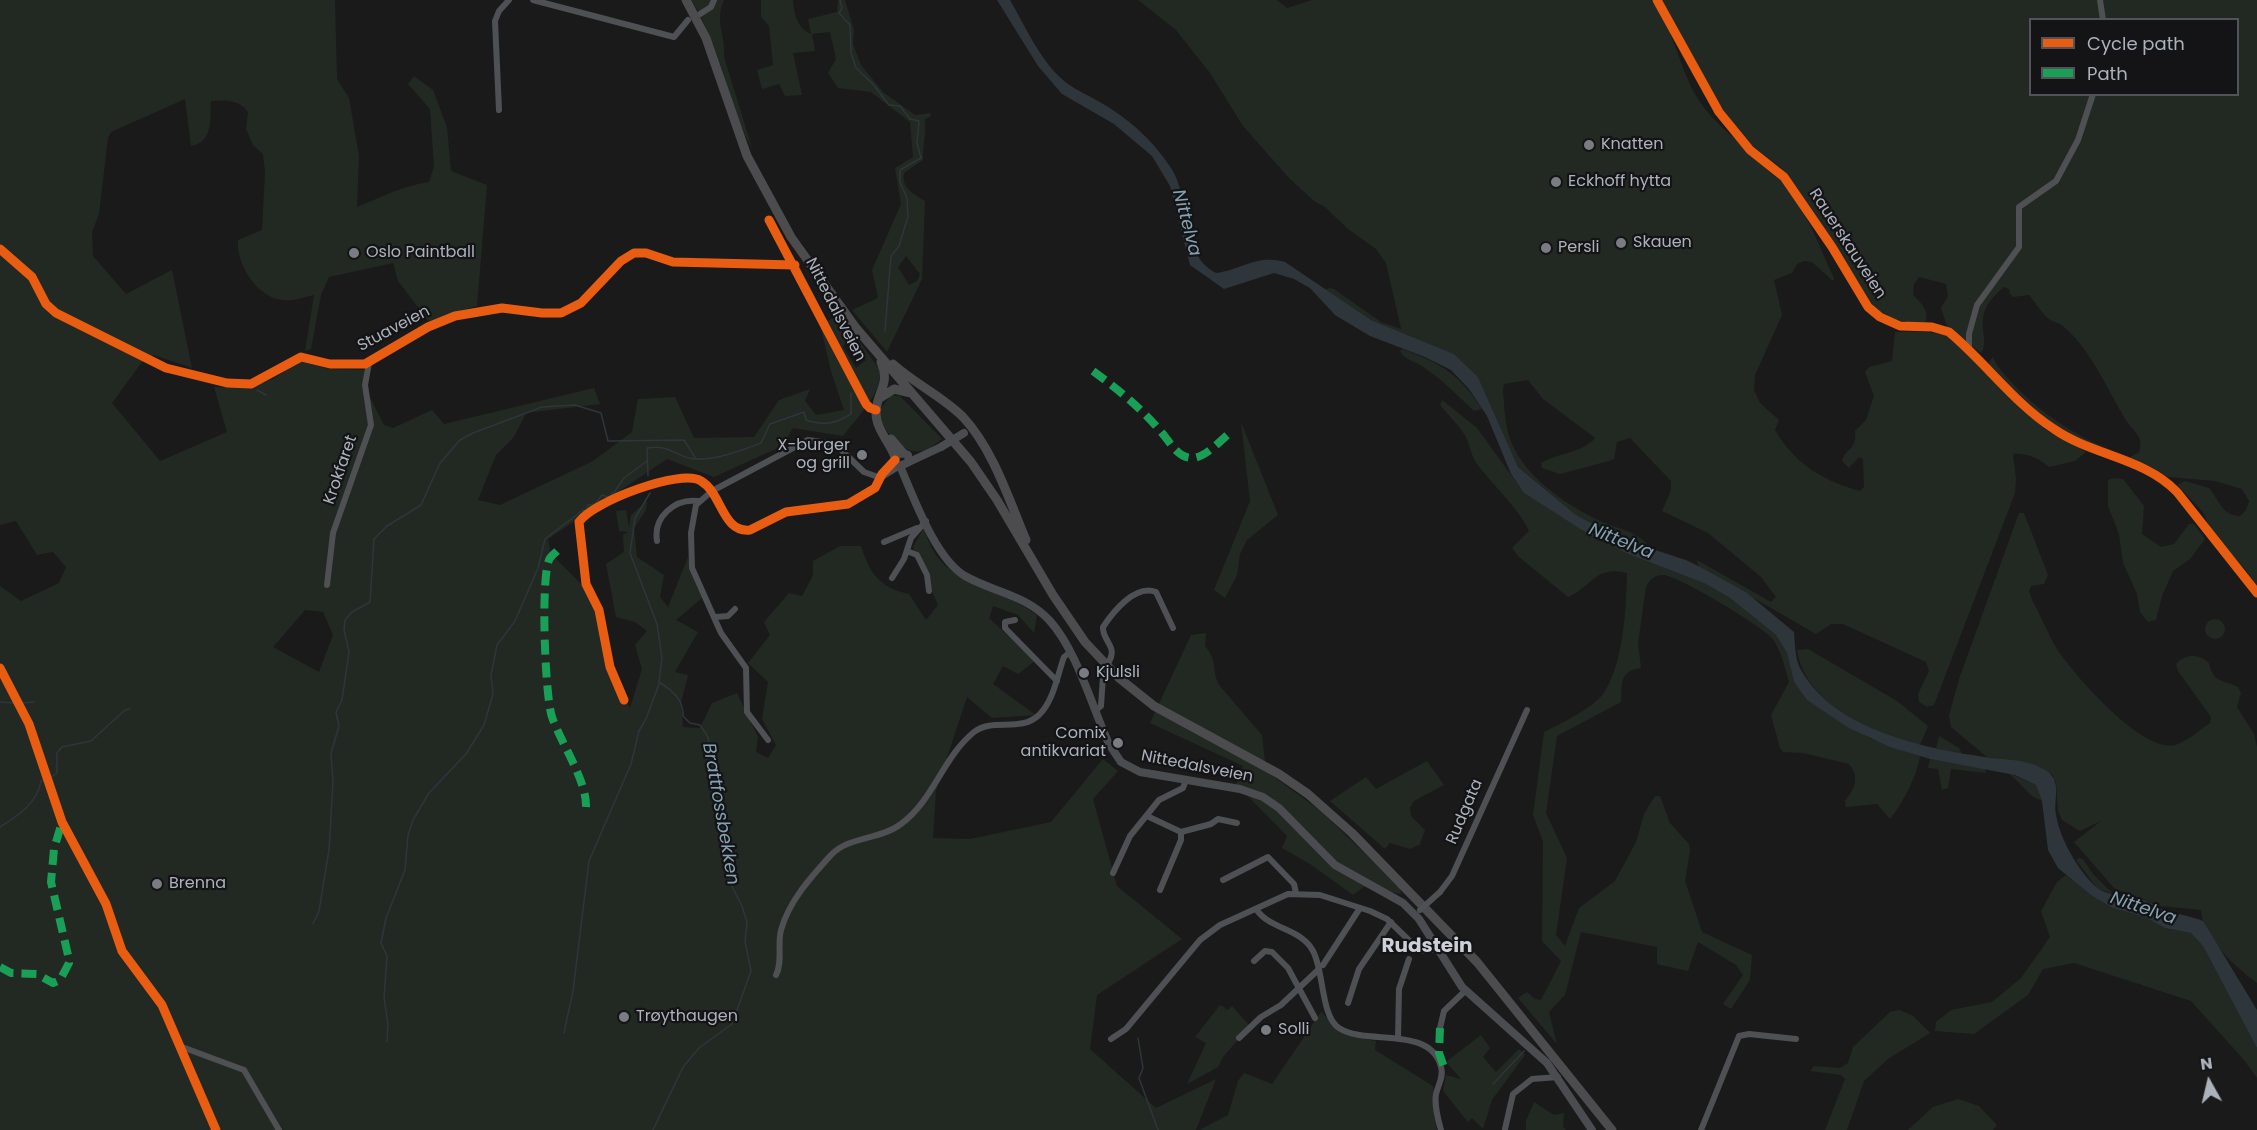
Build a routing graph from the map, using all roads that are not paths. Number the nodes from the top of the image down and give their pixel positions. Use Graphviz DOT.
graph roads {
  1 [pos="508,0"];
  2 [pos="533,0"];
  3 [pos="686,0"];
  4 [pos="714,0"];
  5 [pos="1657,0"];
  6 [pos="2100,0"];
  7 [pos="700,14"];
  8 [pos="2103,18"];
  9 [pos="688,20"];
  10 [pos="2092,96"];
  11 [pos="499,110"];
  12 [pos="0,249"];
  13 [pos="795,265"];
  14 [pos="864,339"];
  15 [pos="1969,349"];
  16 [pos="878,354"];
  17 [pos="369,363"];
  18 [pos="913,394"];
  19 [pos="880,398"];
  20 [pos="876,410"];
  21 [pos="968,430"];
  22 [pos="902,459"];
  23 [pos="881,478"];
  24 [pos="712,491"];
  25 [pos="698,501"];
  26 [pos="926,521"];
  27 [pos="917,528"];
  28 [pos="1021,540"];
  29 [pos="657,541"];
  30 [pos="884,542"];
  31 [pos="907,551"];
  32 [pos="1033,556"];
  33 [pos="892,578"];
  34 [pos="327,585"];
  35 [pos="929,591"];
  36 [pos="2257,593"];
  37 [pos="735,609"];
  38 [pos="716,617"];
  39 [pos="1015,620"];
  40 [pos="1173,628"];
  41 [pos="1070,653"];
  42 [pos="0,668"];
  43 [pos="1057,681"];
  44 [pos="624,700"];
  45 [pos="1527,710"];
  46 [pos="1095,711"];
  47 [pos="768,740"];
  48 [pos="1186,780"];
  49 [pos="1147,816"];
  50 [pos="1237,823"];
  51 [pos="1181,832"];
  52 [pos="1113,873"];
  53 [pos="1223,880"];
  54 [pos="1160,890"];
  55 [pos="1296,893"];
  56 [pos="1360,908"];
  57 [pos="1256,909"];
  58 [pos="1417,912"];
  59 [pos="1391,922"];
  60 [pos="1437,948"];
  61 [pos="1409,959"];
  62 [pos="1254,961"];
  63 [pos="1321,967"];
  64 [pos="776,975"];
  65 [pos="1299,986"];
  66 [pos="1465,991"];
  67 [pos="1348,1003"];
  68 [pos="1315,1018"];
  69 [pos="1440,1028"];
  70 [pos="1239,1038"];
  71 [pos="1398,1038"];
  72 [pos="1796,1038"];
  73 [pos="1111,1039"];
  74 [pos="182,1047"];
  75 [pos="1558,1077"];
  76 [pos="1505,1129"];
  77 [pos="216,1130"];
  78 [pos="279,1130"];
  79 [pos="1441,1130"];
  80 [pos="1592,1130"];
  81 [pos="1612,1130"];
  82 [pos="1617,1130"];
  83 [pos="1701,1130"];
  1 -- 11 [label="street"];
  2 -- 9 [label="street"];
  3 -- 14 [label="highway"];
  4 -- 7 [label="street"];
  5 -- 15 [label="street, Rauerskauveien"];
  6 -- 8 [label="street"];
  10 -- 15 [label="street"];
  12 -- 17 [label="street, Stuaveien"];
  13 -- 17 [label="street, Stuaveien"];
  13 -- 20 [label="street, Nittedalsveien"];
  14 -- 16 [label="highway"];
  14 -- 21 [label="highway"];
  15 -- 36 [label="street, Rauerskauveien"];
  16 -- 18 [label="highway"];
  16 -- 19 [label="highway"];
  17 -- 34 [label="street, Krokfaret"];
  18 -- 19 [label="highway"];
  18 -- 28 [label="highway"];
  19 -- 20 [label="highway"];
  20 -- 22 [label="highway"];
  21 -- 22 [label="main road, bridge"];
  21 -- 32 [label="highway"];
  22 -- 23 [label="street"];
  22 -- 26 [label="main road, Nittedalsveien"];
  23 -- 24 [label="street"];
  23 -- 24 [label="street"];
  24 -- 25 [label="street"];
  24 -- 44 [label="street"];
  25 -- 29 [label="street"];
  25 -- 38 [label="street"];
  26 -- 27 [label="street"];
  26 -- 41 [label="main road, Nittedalsveien"];
  27 -- 30 [label="street"];
  27 -- 31 [label="street"];
  28 -- 32 [label="highway"];
  28 -- 81 [label="highway"];
  31 -- 33 [label="street"];
  31 -- 35 [label="street"];
  32 -- 82 [label="highway"];
  37 -- 38 [label="street"];
  38 -- 47 [label="street"];
  39 -- 43 [label="street"];
  40 -- 46 [label="street, bridge"];
  41 -- 43 [label="street"];
  41 -- 46 [label="main road, Nittedalsveien"];
  42 -- 74 [label="street"];
  43 -- 64 [label="street"];
  45 -- 58 [label="street, Rudgata, bridge"];
  46 -- 48 [label="main road, Nittedalsveien"];
  48 -- 49 [label="street"];
  48 -- 58 [label="main road, Nittedalsveien"];
  49 -- 51 [label="street"];
  49 -- 52 [label="street"];
  50 -- 51 [label="street"];
  51 -- 54 [label="street"];
  53 -- 55 [label="street"];
  55 -- 56 [label="street"];
  55 -- 57 [label="street"];
  56 -- 59 [label="street"];
  56 -- 63 [label="street"];
  57 -- 63 [label="street"];
  57 -- 73 [label="street"];
  58 -- 60 [label="main road, Nittedalsveien"];
  59 -- 60 [label="street"];
  59 -- 67 [label="street"];
  60 -- 66 [label="main road, Nittedalsveien"];
  61 -- 71 [label="street"];
  62 -- 65 [label="street"];
  63 -- 65 [label="street"];
  63 -- 71 [label="street"];
  65 -- 68 [label="street"];
  65 -- 70 [label="street"];
  66 -- 69 [label="street"];
  66 -- 75 [label="main road, Nittedalsveien"];
  71 -- 79 [label="street"];
  72 -- 83 [label="street"];
  74 -- 77 [label="street"];
  74 -- 78 [label="street"];
  75 -- 76 [label="street"];
  75 -- 80 [label="main road, Nittedalsveien"];
}
